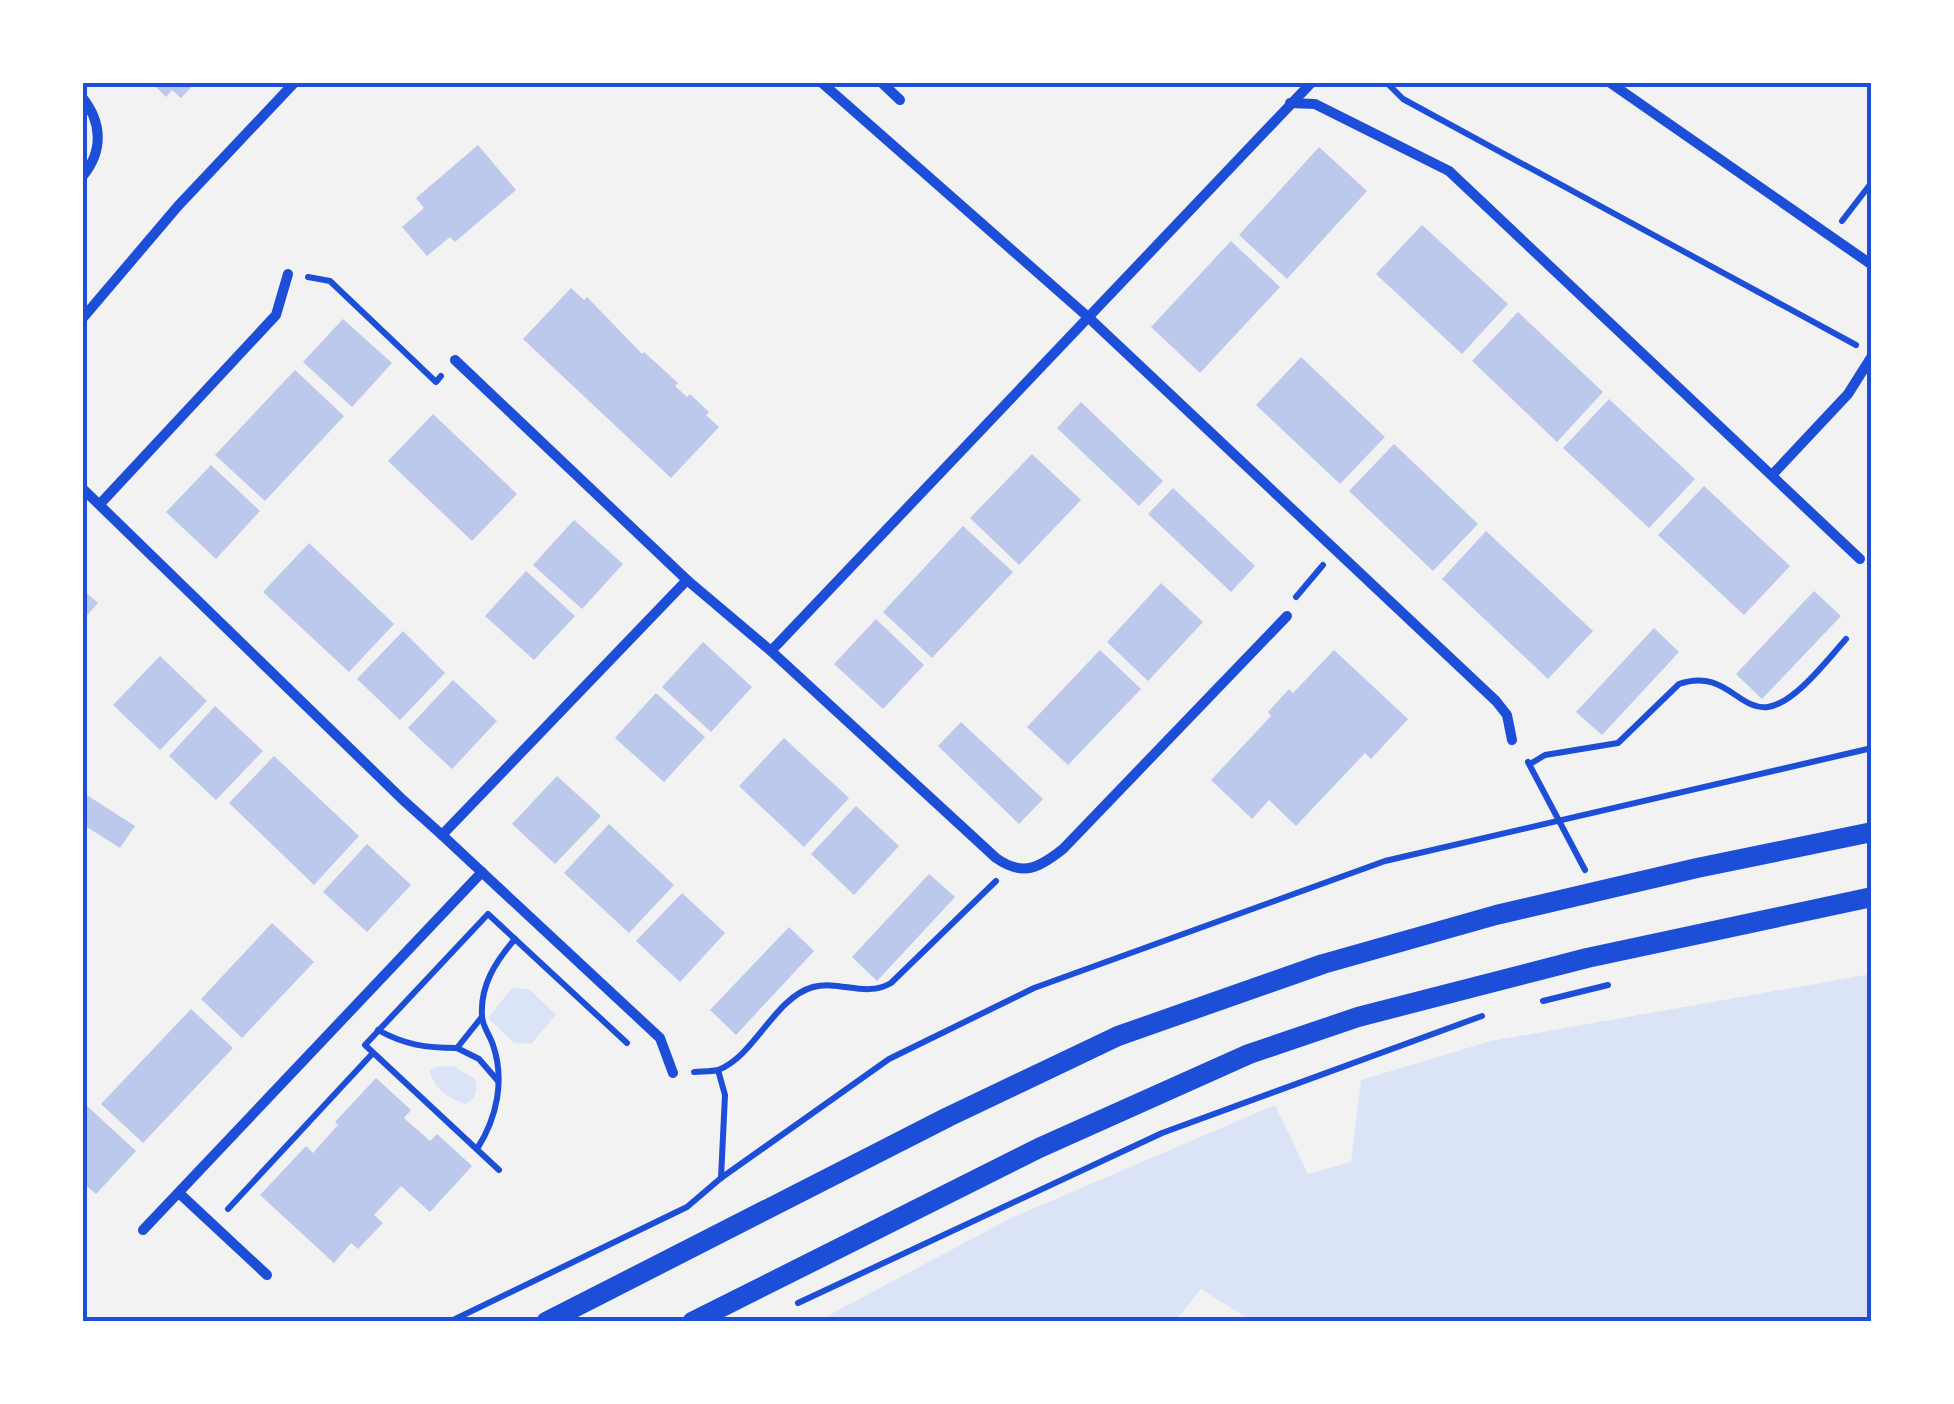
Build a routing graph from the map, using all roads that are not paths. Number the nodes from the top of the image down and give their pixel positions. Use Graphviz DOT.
graph roads {
  1 [pos="295,82"];
  2 [pos="821,82"];
  3 [pos="880,82"];
  4 [pos="1312,82"];
  5 [pos="1609,82"];
  6 [pos="82,96"];
  7 [pos="900,100"];
  8 [pos="1290,103"];
  9 [pos="82,176"];
  10 [pos="1872,266"];
  11 [pos="288,274"];
  12 [pos="1088,317"];
  13 [pos="82,319"];
  14 [pos="1872,355"];
  15 [pos="455,360"];
  16 [pos="1772,476"];
  17 [pos="82,488"];
  18 [pos="100,504"];
  19 [pos="1860,559"];
  20 [pos="687,580"];
  21 [pos="1287,616"];
  22 [pos="771,651"];
  23 [pos="1512,740"];
  24 [pos="1872,832"];
  25 [pos="442,835"];
  26 [pos="482,872"];
  27 [pos="1872,897"];
  28 [pos="672,1073"];
  29 [pos="179,1194"];
  30 [pos="144,1230"];
  31 [pos="267,1275"];
  32 [pos="546,1322"];
  33 [pos="692,1322"];
  1 -- 13 [label="street"];
  2 -- 12 [label="street"];
  3 -- 7 [label="street"];
  4 -- 8 [label="street"];
  5 -- 10 [label="street"];
  6 -- 9 [label="street"];
  8 -- 12 [label="street"];
  8 -- 16 [label="street"];
  11 -- 18 [label="street"];
  12 -- 22 [label="street"];
  12 -- 23 [label="street"];
  14 -- 16 [label="street"];
  15 -- 20 [label="street"];
  16 -- 19 [label="street"];
  17 -- 18 [label="street"];
  18 -- 25 [label="street"];
  20 -- 22 [label="street"];
  20 -- 25 [label="street"];
  21 -- 22 [label="street"];
  24 -- 32 [label="main road"];
  25 -- 26 [label="street"];
  26 -- 28 [label="street"];
  26 -- 29 [label="street"];
  27 -- 33 [label="main road"];
  29 -- 30 [label="street"];
  29 -- 31 [label="street"];
}
